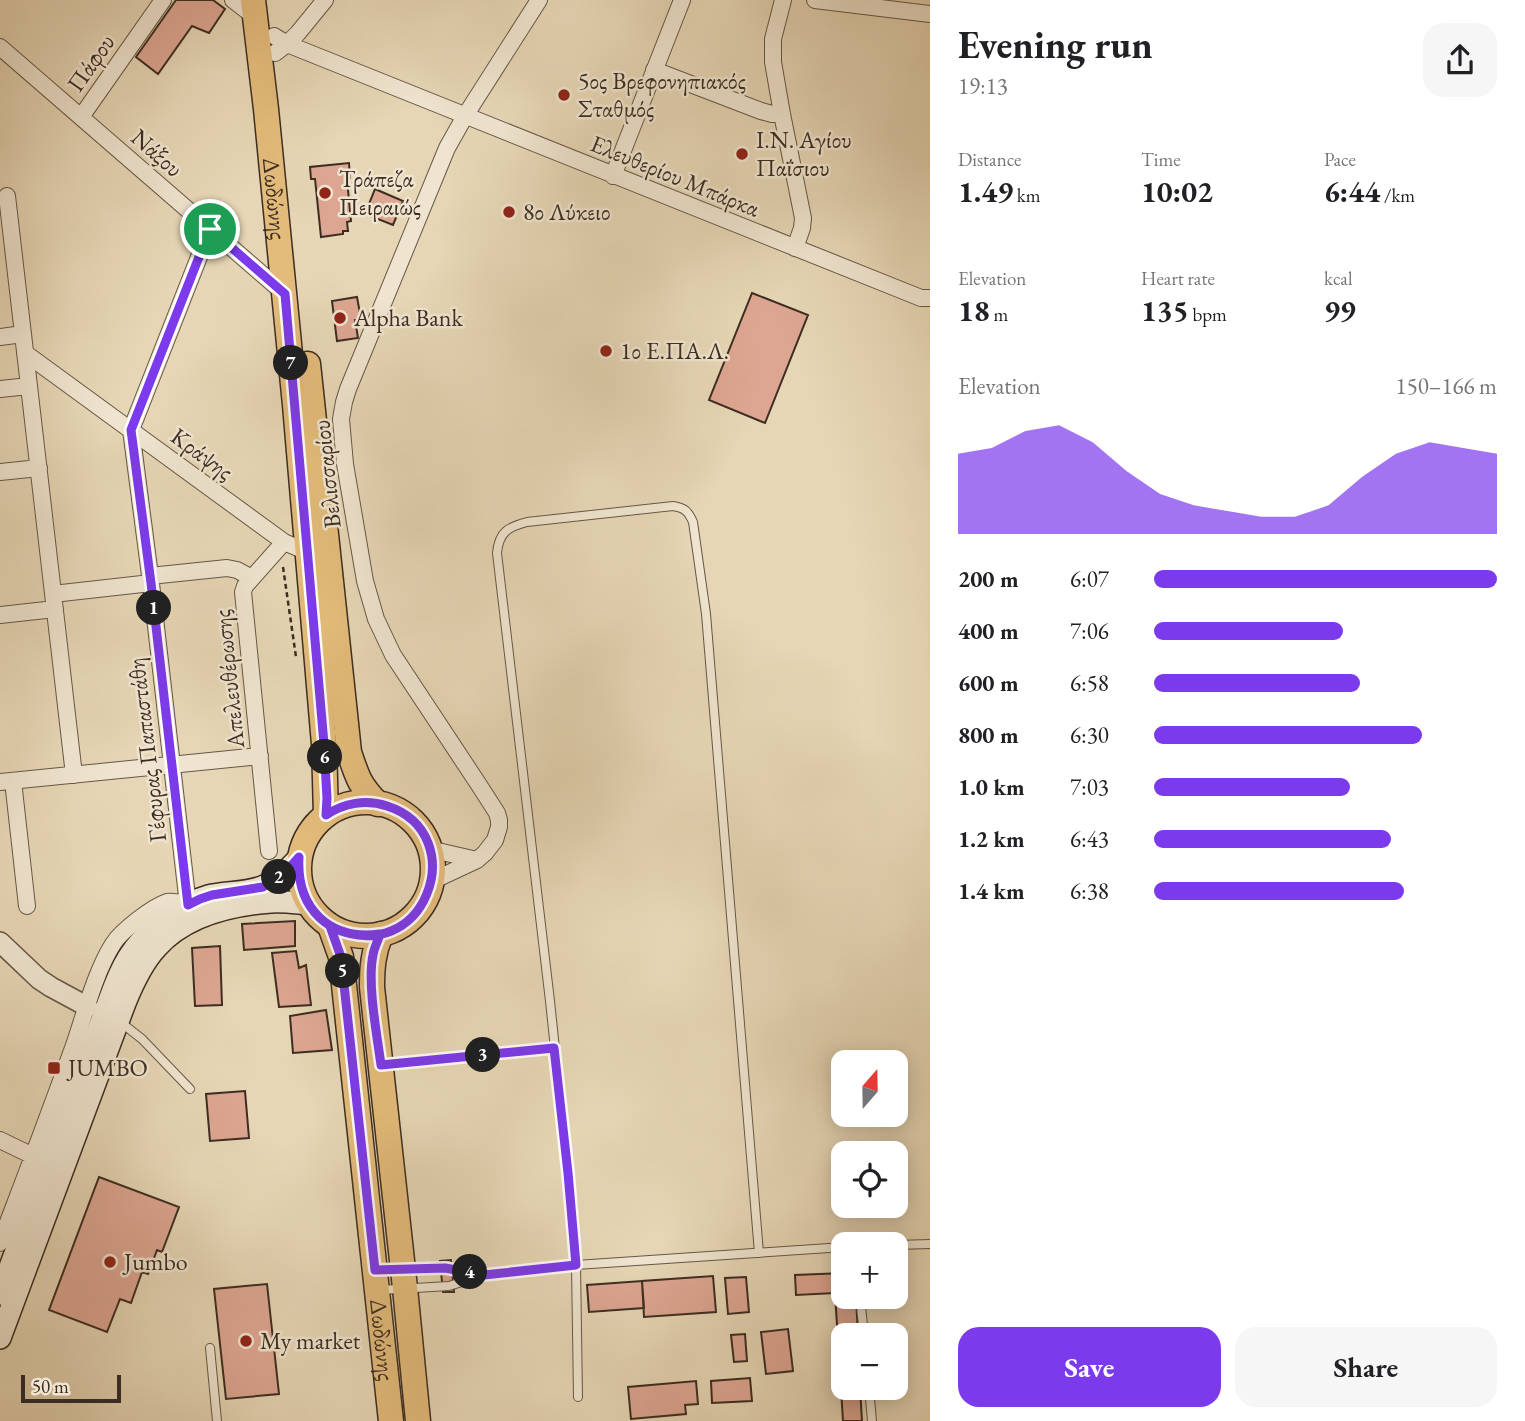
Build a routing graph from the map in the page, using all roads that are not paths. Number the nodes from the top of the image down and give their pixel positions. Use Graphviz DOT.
graph roads {
  1 [pos="163,0"];
  2 [pos="233,0"];
  3 [pos="325,0"];
  4 [pos="539,0"];
  5 [pos="682,0"];
  6 [pos="783,0"];
  7 [pos="815,0"];
  8 [pos="259,6"];
  9 [pos="930,13"];
  10 [pos="279,44"];
  11 [pos="0,47"];
  12 [pos="654,70"];
  13 [pos="782,114"];
  14 [pos="465,116"];
  15 [pos="81,117"];
  16 [pos="613,176"];
  17 [pos="7,196"];
  18 [pos="210,229"];
  19 [pos="796,248"];
  20 [pos="7,258"];
  21 [pos="285,294"];
  22 [pos="930,298"];
  23 [pos="23,334"];
  24 [pos="0,337"];
  25 [pos="25,353"];
  26 [pos="29,386"];
  27 [pos="0,389"];
  28 [pos="131,430"];
  29 [pos="38,468"];
  30 [pos="0,472"];
  31 [pos="295,545"];
  32 [pos="252,578"];
  33 [pos="150,579"];
  34 [pos="54,601"];
  35 [pos="0,615"];
  36 [pos="260,755"];
  37 [pos="172,765"];
  38 [pos="74,775"];
  39 [pos="6,782"];
  40 [pos="378,804"];
  41 [pos="326,815"];
  42 [pos="429,849"];
  43 [pos="269,851"];
  44 [pos="299,857"];
  45 [pos="477,860"];
  46 [pos="432,881"];
  47 [pos="309,904"];
  48 [pos="188,905"];
  49 [pos="27,906"];
  50 [pos="330,926"];
  51 [pos="380,934"];
  52 [pos="0,942"];
  53 [pos="88,1007"];
  54 [pos="119,1021"];
  55 [pos="554,1048"];
  56 [pos="381,1065"];
  57 [pos="190,1089"];
  58 [pos="0,1140"];
  59 [pos="33,1156"];
  60 [pos="3,1225"];
  61 [pos="0,1243"];
  62 [pos="930,1244"];
  63 [pos="908,1245"];
  64 [pos="831,1248"];
  65 [pos="759,1253"];
  66 [pos="576,1265"];
  67 [pos="484,1275"];
  68 [pos="404,1279"];
  69 [pos="376,1280"];
  70 [pos="0,1294"];
  71 [pos="0,1338"];
  72 [pos="211,1349"];
  73 [pos="578,1397"];
  74 [pos="870,1400"];
  75 [pos="217,1421"];
  76 [pos="391,1421"];
  77 [pos="418,1421"];
  78 [pos="872,1421"];
  1 -- 15 [label="street, Πάφου"];
  2 -- 8 [label="street"];
  3 -- 10 [label="street"];
  4 -- 14 [label="street, Βελισσαρίου"];
  5 -- 12 [label="street"];
  6 -- 13 [label="street"];
  7 -- 9 [label="street"];
  8 -- 10 [label="main road, Δωδώνης"];
  8 -- 21 [label="main road, Δωδώνης"];
  10 -- 14 [label="street, Ελευθερίου Μπάρκα"];
  10 -- 40 [label="main road, Δωδώνης"];
  11 -- 15 [label="street, Νάξου"];
  12 -- 13 [label="street"];
  12 -- 16 [label="street"];
  13 -- 19 [label="street"];
  14 -- 16 [label="street, Ελευθερίου Μπάρκα"];
  14 -- 45 [label="street, Βελισσαρίου"];
  15 -- 18 [label="street, Νάξου"];
  16 -- 19 [label="street, Ελευθερίου Μπάρκα"];
  17 -- 20 [label="street"];
  18 -- 21 [label="street, Νάξου"];
  18 -- 28 [label="street, Γέφυρας Παπαστάθη"];
  19 -- 22 [label="street, Ελευθερίου Μπάρκα"];
  20 -- 23 [label="street"];
  21 -- 31 [label="main road, Δωδώνης"];
  23 -- 24 [label="street"];
  23 -- 25 [label="street"];
  25 -- 26 [label="street"];
  25 -- 28 [label="street, Κράψης"];
  26 -- 27 [label="street"];
  26 -- 29 [label="street"];
  28 -- 31 [label="street, Κράψης"];
  28 -- 33 [label="street, Γέφυρας Παπαστάθη"];
  29 -- 30 [label="street"];
  29 -- 34 [label="street"];
  31 -- 32 [label="street, Απελευθέρωσης"];
  31 -- 41 [label="main road, Δωδώνης"];
  32 -- 33 [label="street"];
  32 -- 36 [label="street, Απελευθέρωσης"];
  33 -- 34 [label="street"];
  33 -- 37 [label="street, Γέφυρας Παπαστάθη"];
  34 -- 35 [label="street"];
  34 -- 38 [label="street"];
  36 -- 37 [label="street"];
  36 -- 43 [label="street, Απελευθέρωσης"];
  37 -- 38 [label="street"];
  37 -- 48 [label="street, Γέφυρας Παπαστάθη"];
  38 -- 39 [label="street"];
  39 -- 49 [label="street"];
  40 -- 41 [label="main road, Δωδώνης"];
  40 -- 42 [label="main road, Δωδώνης"];
  41 -- 44 [label="main road"];
  42 -- 45 [label="street"];
  42 -- 46 [label="main road, Δωδώνης"];
  44 -- 47 [label="main road, Δωδώνης"];
  44 -- 48 [label="main road"];
  45 -- 46 [label="street, Βελισσαρίου"];
  46 -- 51 [label="main road"];
  47 -- 50 [label="main road, Δωδώνης"];
  47 -- 54 [label="main road"];
  48 -- 53 [label="street"];
  48 -- 70 [label="main road"];
  50 -- 51 [label="main road"];
  50 -- 69 [label="main road, Δωδώνης"];
  51 -- 56 [label="main road, Δωδώνης"];
  52 -- 53 [label="street"];
  53 -- 59 [label="street"];
  54 -- 57 [label="lane"];
  54 -- 71 [label="main road"];
  55 -- 56 [label="lane"];
  55 -- 65 [label="lane"];
  55 -- 66 [label="lane"];
  56 -- 68 [label="main road, Δωδώνης"];
  58 -- 59 [label="street"];
  59 -- 60 [label="street"];
  60 -- 61 [label="street"];
  62 -- 63 [label="lane"];
  64 -- 65 [label="lane"];
  65 -- 66 [label="lane"];
  66 -- 67 [label="lane"];
  66 -- 73 [label="lane"];
  67 -- 68 [label="lane"];
  67 -- 68 [label="lane"];
  68 -- 69 [label="lane"];
  68 -- 69 [label="lane"];
  68 -- 77 [label="main road, Δωδώνης"];
  69 -- 76 [label="main road, Δωδώνης"];
  72 -- 75 [label="lane"];
  74 -- 78 [label="lane"];
}
